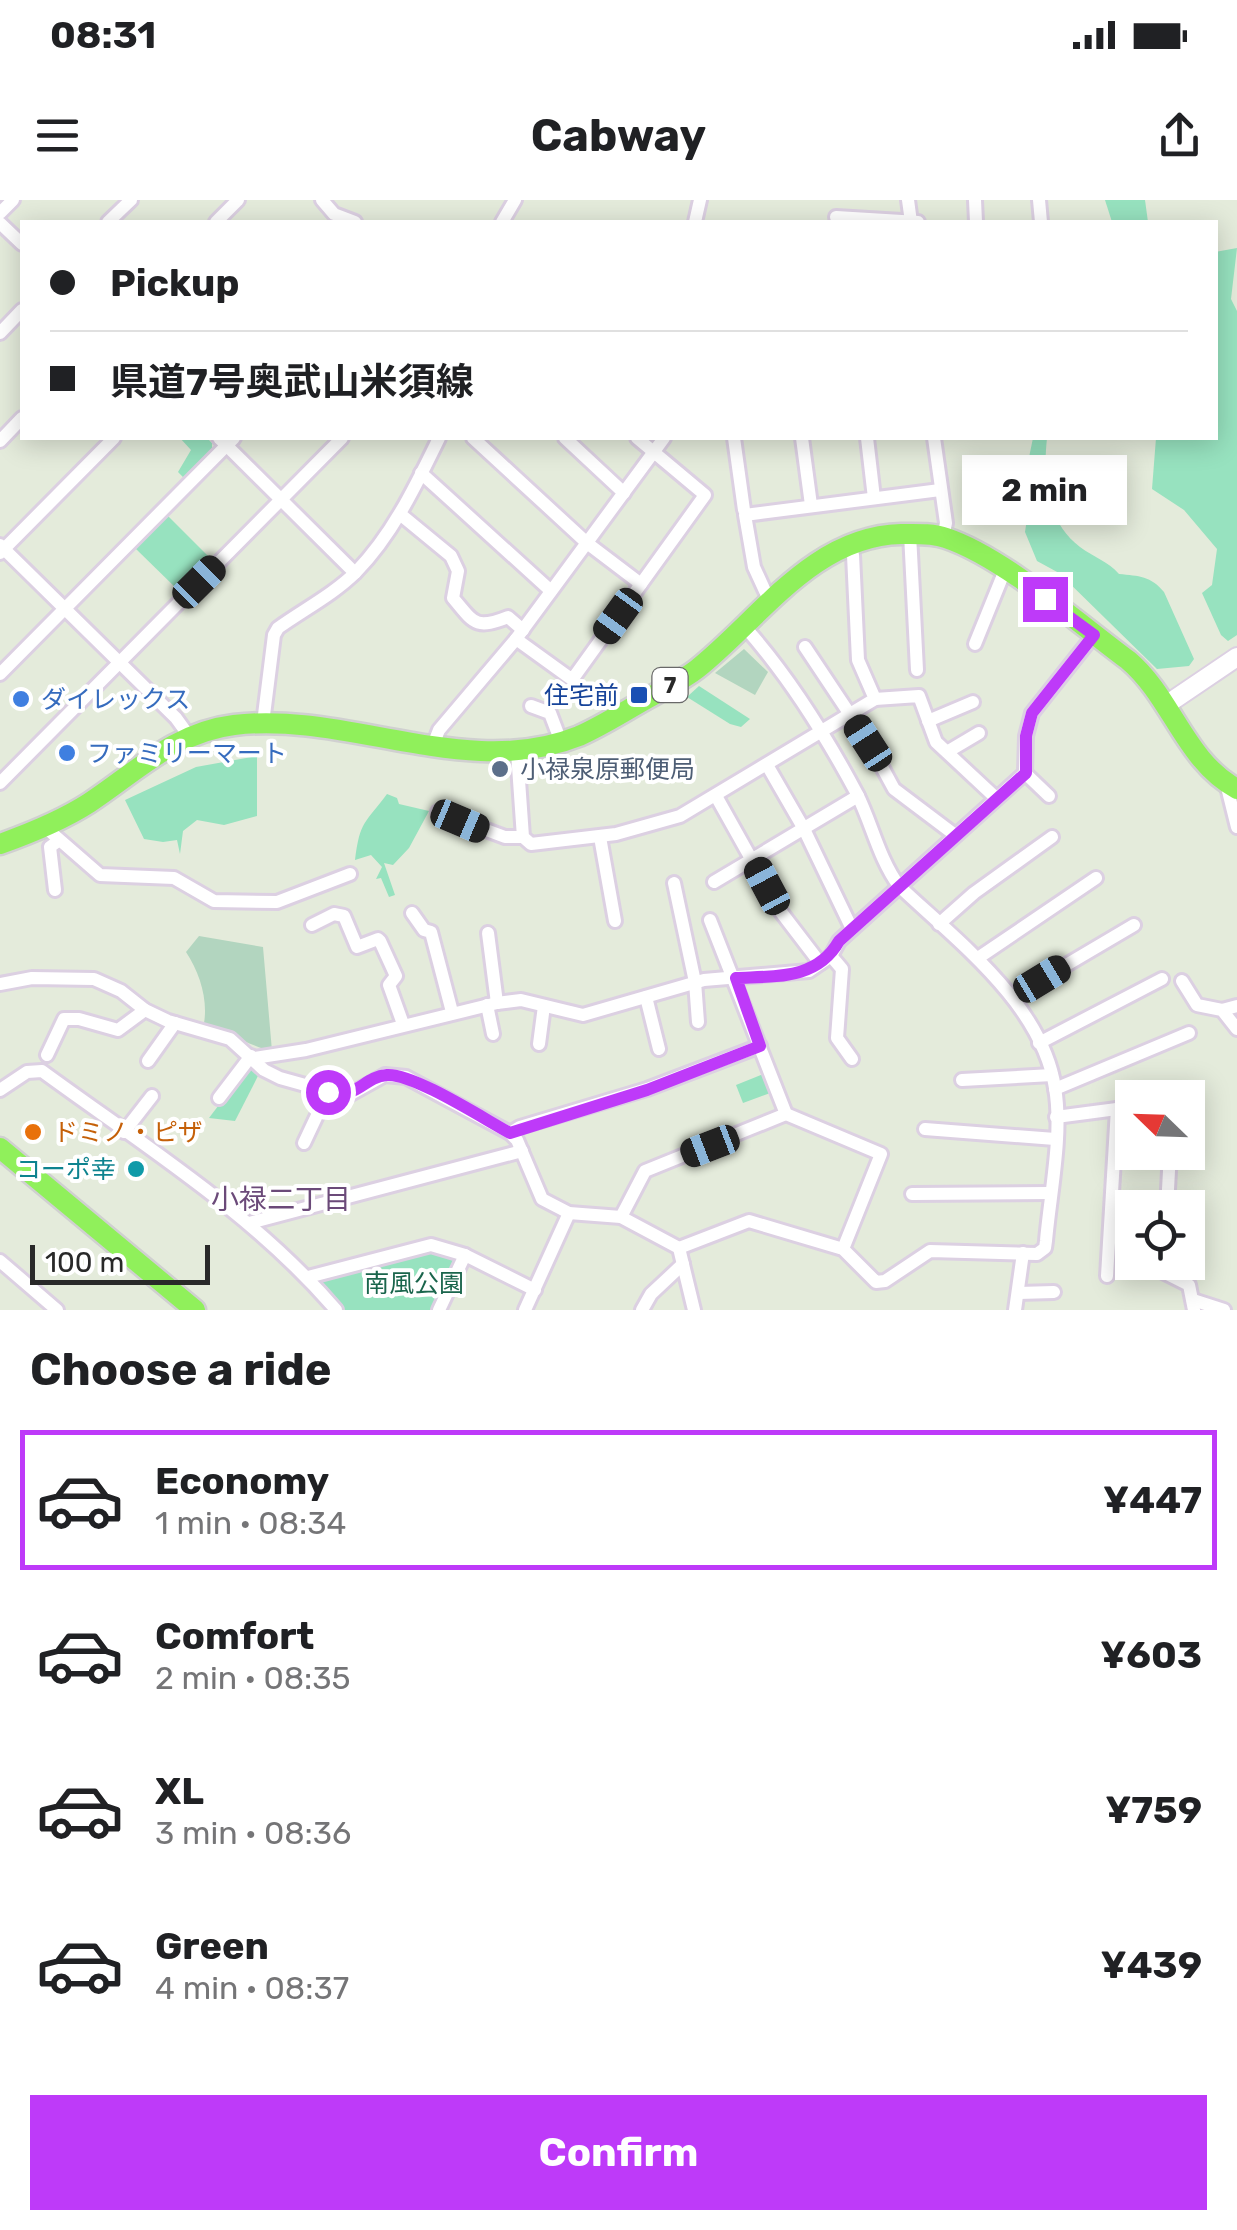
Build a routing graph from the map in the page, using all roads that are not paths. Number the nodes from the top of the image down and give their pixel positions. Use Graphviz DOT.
graph roads {
  1 [pos="13,200"];
  2 [pos="131,200"];
  3 [pos="238,200"];
  4 [pos="322,200"];
  5 [pos="0,213"];
  6 [pos="836,217"];
  7 [pos="330,218"];
  8 [pos="110,220"];
  9 [pos="218,220"];
  10 [pos="882,220"];
  11 [pos="0,222"];
  12 [pos="20,242"];
  13 [pos="20,312"];
  14 [pos="0,333"];
  15 [pos="20,420"];
  16 [pos="112,440"];
  17 [pos="227,440"];
  18 [pos="340,440"];
  19 [pos="438,440"];
  20 [pos="475,440"];
  21 [pos="567,440"];
  22 [pos="638,440"];
  23 [pos="662,440"];
  24 [pos="734,440"];
  25 [pos="802,440"];
  26 [pos="867,440"];
  27 [pos="934,440"];
  28 [pos="0,441"];
  29 [pos="652,453"];
  30 [pos="421,474"];
  31 [pos="940,490"];
  32 [pos="624,493"];
  33 [pos="874,498"];
  34 [pos="281,500"];
  35 [pos="811,506"];
  36 [pos="744,510"];
  37 [pos="400,514"];
  38 [pos="910,534"];
  39 [pos="943,536"];
  40 [pos="587,543"];
  41 [pos="850,544"];
  42 [pos="1,549"];
  43 [pos="1005,570"];
  44 [pos="355,573"];
  45 [pos="640,584"];
  46 [pos="551,591"];
  47 [pos="770,602"];
  48 [pos="65,609"];
  49 [pos="744,626"];
  50 [pos="520,635"];
  51 [pos="1094,635"];
  52 [pos="975,644"];
  53 [pos="804,647"];
  54 [pos="1237,656"];
  55 [pos="119,662"];
  56 [pos="917,670"];
  57 [pos="0,674"];
  58 [pos="875,699"];
  59 [pos="974,702"];
  60 [pos="1166,705"];
  61 [pos="531,706"];
  62 [pos="850,714"];
  63 [pos="928,721"];
  64 [pos="263,724"];
  65 [pos="820,732"];
  66 [pos="980,733"];
  67 [pos="189,736"];
  68 [pos="562,742"];
  69 [pos="433,745"];
  70 [pos="518,752"];
  71 [pos="947,752"];
  72 [pos="766,765"];
  73 [pos="1026,773"];
  74 [pos="0,783"];
  75 [pos="1232,786"];
  76 [pos="716,796"];
  77 [pos="858,796"];
  78 [pos="1049,796"];
  79 [pos="996,798"];
  80 [pos="438,812"];
  81 [pos="1237,827"];
  82 [pos="804,829"];
  83 [pos="52,834"];
  84 [pos="955,836"];
  85 [pos="522,837"];
  86 [pos="600,837"];
  87 [pos="1052,838"];
  88 [pos="3,839"];
  89 [pos="753,861"];
  90 [pos="350,874"];
  91 [pos="1096,878"];
  92 [pos="714,882"];
  93 [pos="674,884"];
  94 [pos="898,886"];
  95 [pos="55,890"];
  96 [pos="412,913"];
  97 [pos="710,920"];
  98 [pos="615,921"];
  99 [pos="312,924"];
  100 [pos="939,924"];
  101 [pos="1134,926"];
  102 [pos="852,929"];
  103 [pos="488,933"];
  104 [pos="978,958"];
  105 [pos="826,959"];
  106 [pos="736,978"];
  107 [pos="1162,979"];
  108 [pos="1182,981"];
  109 [pos="695,982"];
  110 [pos="0,984"];
  111 [pos="646,996"];
  112 [pos="1012,997"];
  113 [pos="492,1004"];
  114 [pos="544,1006"];
  115 [pos="1237,1006"];
  116 [pos="145,1010"];
  117 [pos="1222,1010"];
  118 [pos="452,1012"];
  119 [pos="698,1022"];
  120 [pos="175,1023"];
  121 [pos="403,1024"];
  122 [pos="1237,1029"];
  123 [pos="1188,1032"];
  124 [pos="492,1034"];
  125 [pos="1039,1043"];
  126 [pos="539,1044"];
  127 [pos="760,1046"];
  128 [pos="659,1050"];
  129 [pos="47,1055"];
  130 [pos="252,1057"];
  131 [pos="852,1060"];
  132 [pos="148,1061"];
  133 [pos="962,1080"];
  134 [pos="1054,1082"];
  135 [pos="0,1090"];
  136 [pos="328,1092"];
  137 [pos="152,1096"];
  138 [pos="219,1098"];
  139 [pos="1115,1110"];
  140 [pos="786,1114"];
  141 [pos="1056,1117"];
  142 [pos="926,1129"];
  143 [pos="124,1132"];
  144 [pos="510,1133"];
  145 [pos="1055,1139"];
  146 [pos="304,1143"];
  147 [pos="1115,1143"];
  148 [pos="0,1148"];
  149 [pos="522,1152"];
  150 [pos="1050,1193"];
  151 [pos="912,1194"];
  152 [pos="569,1213"];
  153 [pos="621,1216"];
  154 [pos="249,1223"];
  155 [pos="679,1248"];
  156 [pos="844,1249"];
  157 [pos="1023,1252"];
  158 [pos="464,1255"];
  159 [pos="0,1260"];
  160 [pos="683,1264"];
  161 [pos="1107,1276"];
  162 [pos="308,1277"];
  163 [pos="1179,1280"];
  164 [pos="534,1290"];
  165 [pos="1018,1292"];
  166 [pos="1054,1292"];
  167 [pos="1194,1305"];
  168 [pos="57,1310"];
  169 [pos="195,1310"];
  170 [pos="336,1310"];
  171 [pos="439,1310"];
  172 [pos="525,1310"];
  173 [pos="642,1310"];
  174 [pos="694,1310"];
  175 [pos="1015,1310"];
  176 [pos="1224,1310"];
  1 -- 5 [label="street"];
  2 -- 8 [label="street"];
  3 -- 9 [label="street"];
  4 -- 7 [label="street"];
  6 -- 10 [label="street"];
  11 -- 12 [label="street"];
  13 -- 14 [label="street"];
  15 -- 28 [label="street"];
  16 -- 42 [label="street"];
  17 -- 34 [label="street"];
  17 -- 48 [label="street"];
  18 -- 34 [label="street"];
  19 -- 30 [label="street"];
  20 -- 40 [label="street"];
  21 -- 32 [label="street"];
  22 -- 29 [label="street"];
  23 -- 29 [label="street"];
  24 -- 36 [label="street"];
  25 -- 35 [label="street"];
  26 -- 33 [label="street"];
  27 -- 31 [label="street"];
  29 -- 32 [label="street"];
  29 -- 45 [label="street"];
  30 -- 37 [label="street"];
  30 -- 46 [label="street"];
  31 -- 33 [label="street"];
  31 -- 39 [label="street"];
  32 -- 40 [label="street"];
  33 -- 35 [label="street"];
  34 -- 44 [label="street"];
  34 -- 55 [label="street"];
  35 -- 47 [label="street"];
  37 -- 44 [label="street"];
  37 -- 50 [label="street"];
  38 -- 39 [label="main road, 7"];
  38 -- 41 [label="main road, 7"];
  38 -- 56 [label="street"];
  39 -- 43 [label="main road, 7"];
  40 -- 45 [label="street"];
  40 -- 46 [label="street"];
  41 -- 47 [label="main road, 7"];
  41 -- 58 [label="street"];
  42 -- 48 [label="street"];
  43 -- 51 [label="main road, 7"];
  43 -- 52 [label="street"];
  44 -- 64 [label="street"];
  45 -- 50 [label="street"];
  46 -- 50 [label="street"];
  47 -- 49 [label="main road, 7"];
  48 -- 55 [label="street"];
  48 -- 57 [label="street"];
  49 -- 65 [label="street"];
  49 -- 68 [label="main road, 7"];
  50 -- 69 [label="street"];
  51 -- 60 [label="main road, 7"];
  51 -- 73 [label="street"];
  53 -- 62 [label="street"];
  54 -- 60 [label="street"];
  55 -- 67 [label="street"];
  55 -- 74 [label="street"];
  58 -- 62 [label="street"];
  58 -- 63 [label="street"];
  59 -- 63 [label="street"];
  60 -- 75 [label="main road, 7"];
  61 -- 68 [label="street"];
  62 -- 65 [label="street"];
  62 -- 84 [label="street"];
  63 -- 71 [label="street"];
  64 -- 67 [label="main road, 7"];
  64 -- 69 [label="main road, 7"];
  65 -- 72 [label="street"];
  65 -- 77 [label="street"];
  66 -- 71 [label="street"];
  67 -- 83 [label="main road, 7"];
  68 -- 70 [label="main road, 7"];
  69 -- 70 [label="main road, 7"];
  70 -- 85 [label="street"];
  71 -- 79 [label="street"];
  72 -- 76 [label="street"];
  72 -- 82 [label="street"];
  73 -- 78 [label="street"];
  73 -- 79 [label="street"];
  75 -- 81 [label="street"];
  76 -- 86 [label="street"];
  76 -- 89 [label="street"];
  77 -- 82 [label="street"];
  77 -- 94 [label="street"];
  79 -- 84 [label="street"];
  80 -- 85 [label="street"];
  82 -- 89 [label="street"];
  82 -- 102 [label="street"];
  83 -- 88 [label="main road, 7"];
  83 -- 90 [label="street"];
  83 -- 95 [label="street"];
  84 -- 94 [label="street"];
  85 -- 86 [label="street"];
  86 -- 98 [label="street"];
  87 -- 100 [label="street"];
  89 -- 92 [label="street"];
  89 -- 105 [label="street"];
  91 -- 104 [label="street"];
  93 -- 109 [label="street"];
  94 -- 100 [label="street"];
  94 -- 102 [label="street"];
  96 -- 118 [label="street"];
  97 -- 106 [label="street"];
  99 -- 121 [label="street"];
  100 -- 104 [label="street"];
  101 -- 112 [label="street"];
  102 -- 105 [label="street"];
  103 -- 113 [label="street"];
  104 -- 112 [label="street"];
  105 -- 106 [label="street"];
  105 -- 131 [label="street"];
  106 -- 109 [label="street"];
  106 -- 127 [label="street"];
  107 -- 125 [label="street"];
  108 -- 117 [label="street"];
  109 -- 111 [label="street"];
  109 -- 119 [label="street"];
  110 -- 116 [label="street"];
  111 -- 114 [label="street"];
  111 -- 128 [label="street"];
  112 -- 125 [label="street"];
  113 -- 114 [label="street"];
  113 -- 118 [label="street"];
  113 -- 124 [label="street"];
  114 -- 126 [label="street"];
  115 -- 117 [label="street"];
  116 -- 120 [label="street"];
  116 -- 129 [label="street"];
  117 -- 122 [label="street"];
  118 -- 121 [label="street"];
  120 -- 130 [label="street"];
  120 -- 132 [label="street"];
  121 -- 130 [label="street"];
  123 -- 134 [label="street"];
  125 -- 134 [label="street"];
  127 -- 140 [label="street"];
  127 -- 144 [label="street"];
  130 -- 136 [label="street"];
  130 -- 138 [label="street"];
  133 -- 134 [label="street"];
  134 -- 141 [label="street"];
  135 -- 143 [label="street"];
  136 -- 144 [label="street"];
  136 -- 146 [label="street"];
  137 -- 143 [label="street"];
  139 -- 141 [label="street"];
  140 -- 153 [label="street"];
  140 -- 156 [label="street"];
  141 -- 145 [label="street"];
  142 -- 145 [label="street"];
  143 -- 154 [label="street"];
  144 -- 149 [label="street"];
  145 -- 150 [label="street"];
  147 -- 161 [label="street"];
  148 -- 169 [label="main road"];
  149 -- 152 [label="street"];
  149 -- 154 [label="street"];
  150 -- 151 [label="street"];
  150 -- 157 [label="street"];
  152 -- 153 [label="street"];
  152 -- 164 [label="street"];
  153 -- 155 [label="street"];
  154 -- 162 [label="street"];
  155 -- 156 [label="street"];
  155 -- 160 [label="street"];
  156 -- 157 [label="street"];
  157 -- 165 [label="street"];
  158 -- 162 [label="street"];
  158 -- 164 [label="street"];
  158 -- 171 [label="street"];
  159 -- 168 [label="street"];
  160 -- 173 [label="street"];
  160 -- 174 [label="street"];
  162 -- 170 [label="street"];
  163 -- 167 [label="street"];
  164 -- 172 [label="street"];
  165 -- 166 [label="street"];
  165 -- 175 [label="street"];
  167 -- 176 [label="street"];
}
